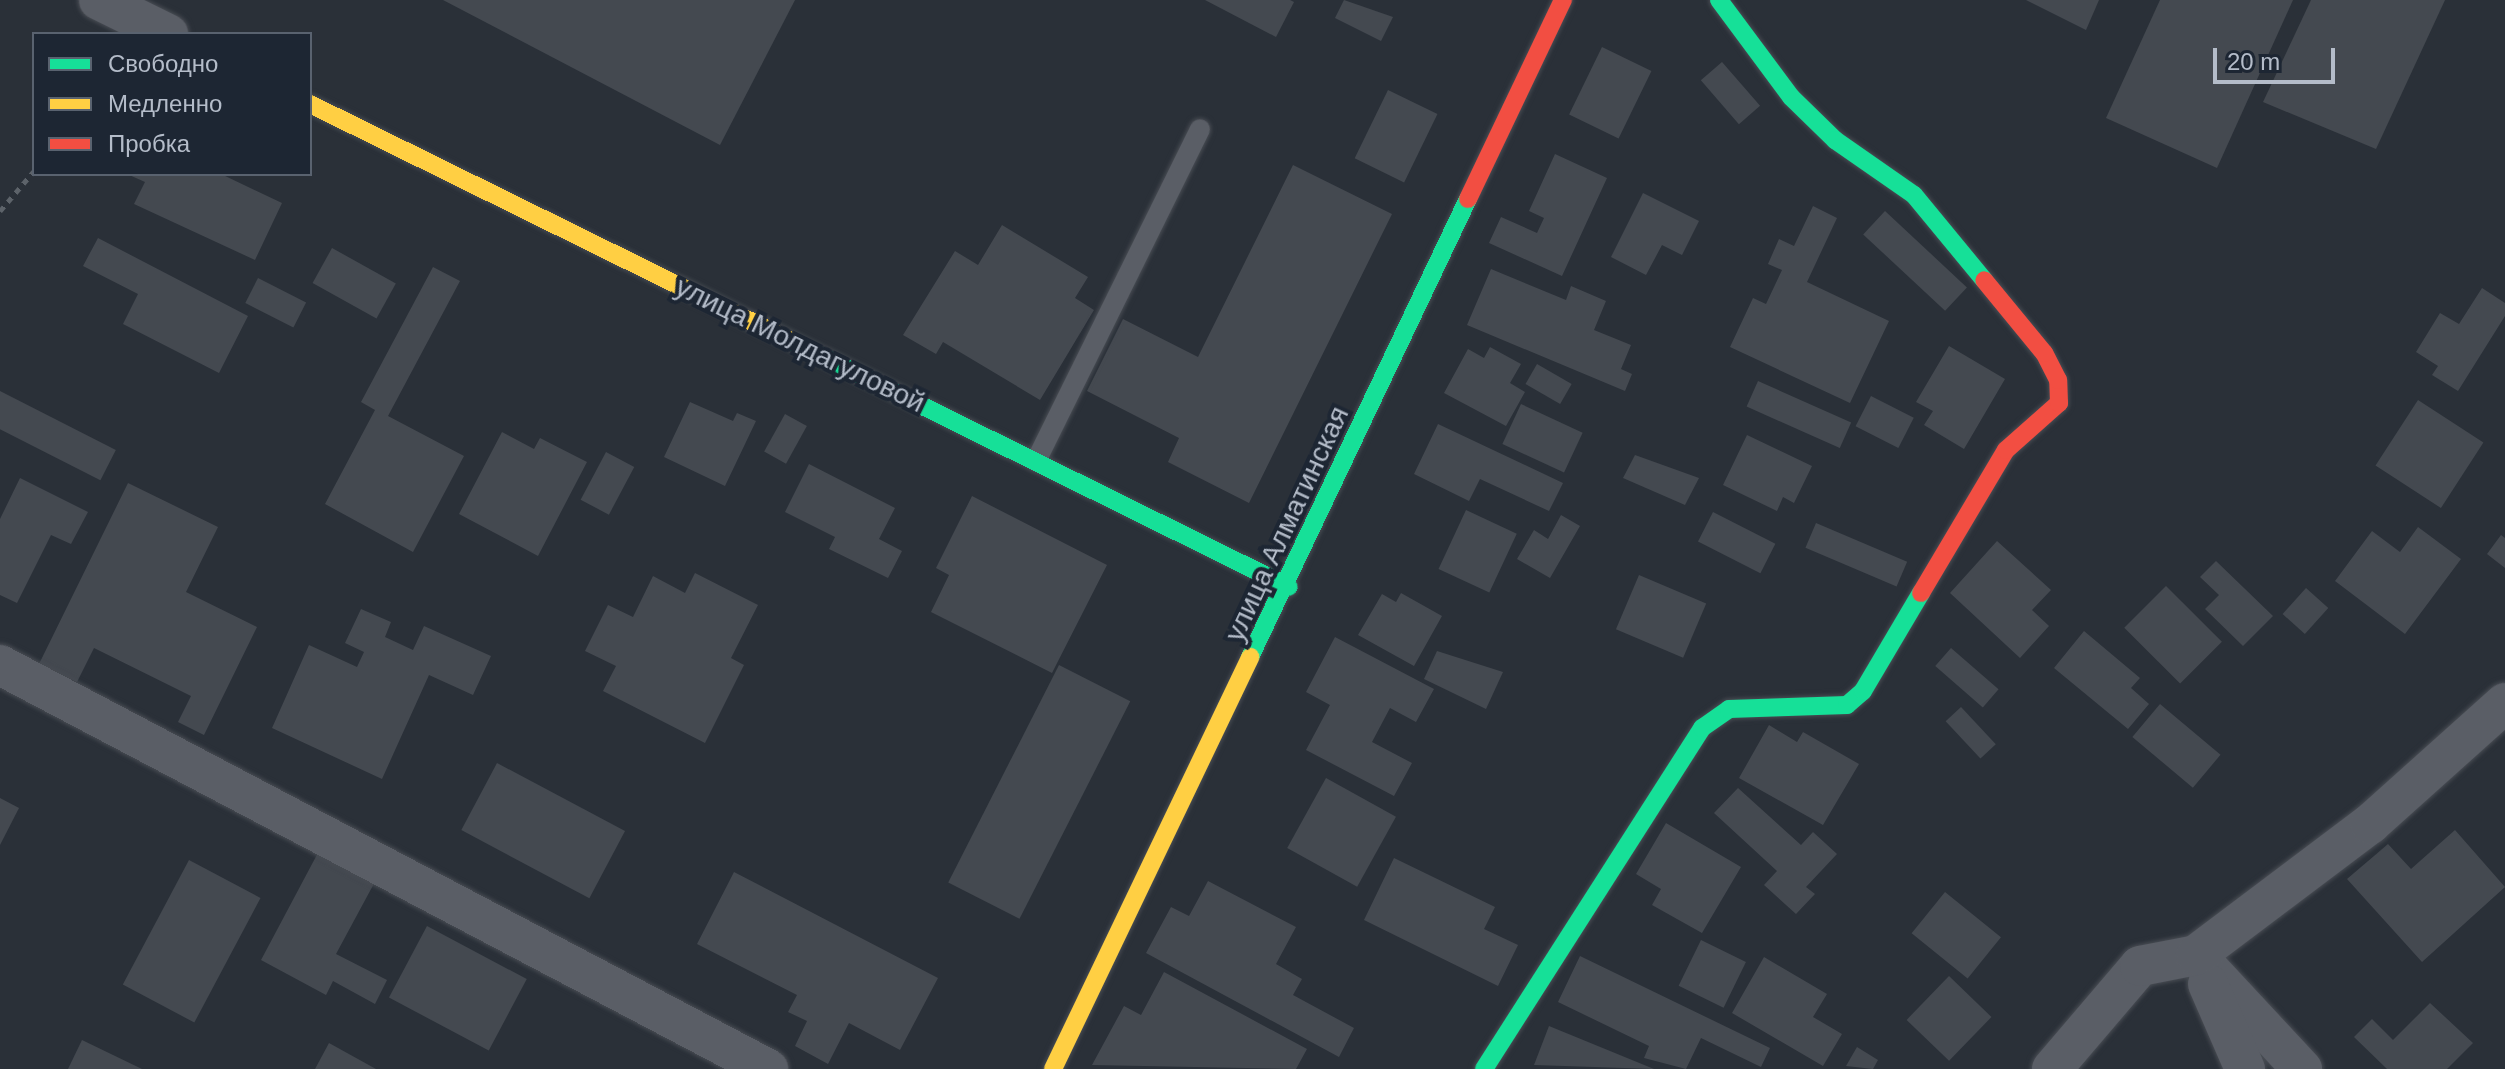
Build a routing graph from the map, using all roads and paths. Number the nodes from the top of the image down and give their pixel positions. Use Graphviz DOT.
graph roads {
  1 [pos="99,0"];
  2 [pos="1563,0"];
  3 [pos="1719,0"];
  4 [pos="164,32"];
  5 [pos="312,105"];
  6 [pos="1200,129"];
  7 [pos="32,173"];
  8 [pos="0,211"];
  9 [pos="1036,461"];
  10 [pos="1289,587"];
  11 [pos="0,665"];
  12 [pos="2505,703"];
  13 [pos="2196,955"];
  14 [pos="768,1069"];
  15 [pos="1053,1069"];
  16 [pos="1484,1069"];
  17 [pos="2052,1069"];
  18 [pos="2245,1069"];
  19 [pos="2302,1069"];
  1 -- 4 [label="street"];
  2 -- 10 [label="street, улица Алматинская"];
  3 -- 16 [label="street"];
  5 -- 9 [label="street, улица Молдагуловой"];
  6 -- 9 [label="lane"];
  7 -- 8 [label="path"];
  9 -- 10 [label="street, улица Молдагуловой"];
  10 -- 15 [label="street, улица Алматинская"];
  11 -- 14 [label="street"];
  12 -- 13 [label="street"];
  13 -- 17 [label="street"];
  13 -- 18 [label="street"];
  13 -- 19 [label="street"];
}
